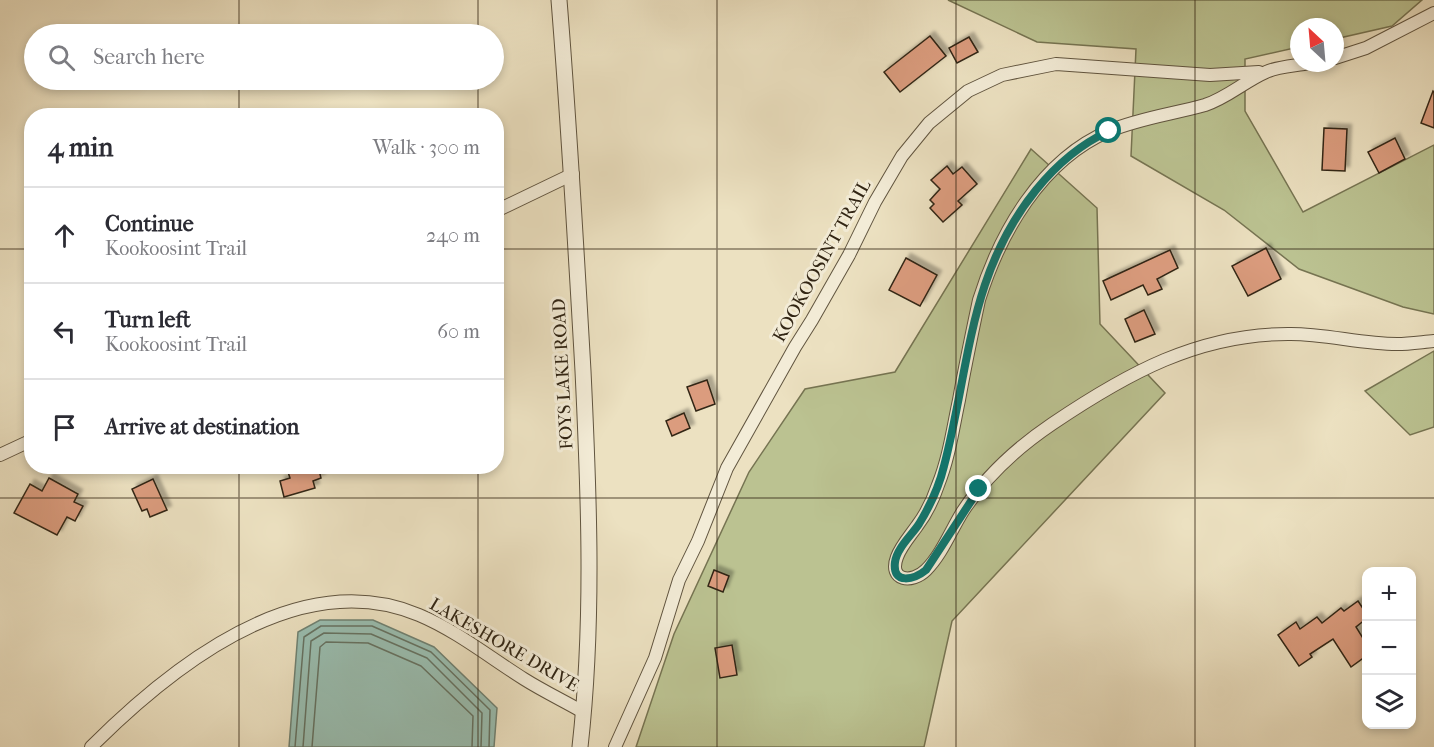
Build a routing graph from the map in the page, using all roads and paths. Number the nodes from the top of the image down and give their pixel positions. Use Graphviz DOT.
graph roads {
  1 [pos="559,0"];
  2 [pos="1434,13"];
  3 [pos="1344,55"];
  4 [pos="1290,67"];
  5 [pos="1267,71"];
  6 [pos="573,174"];
  7 [pos="504,207"];
  8 [pos="1434,341"];
  9 [pos="24,444"];
  10 [pos="0,455"];
  11 [pos="583,712"];
  12 [pos="91,747"];
  13 [pos="579,747"];
  14 [pos="615,747"];
  1 -- 6 [label="street, FOYS LAKE ROAD"];
  2 -- 3 [label="street"];
  4 -- 5 [label="street, KOOKOOSINT TRAIL"];
  5 -- 8 [label="street, KOOKOOSINT TRAIL"];
  5 -- 14 [label="street, KOOKOOSINT TRAIL"];
  6 -- 7 [label="street"];
  6 -- 11 [label="street, FOYS LAKE ROAD"];
  9 -- 10 [label="street"];
  11 -- 12 [label="street, LAKESHORE DRIVE"];
  11 -- 13 [label="street, FOYS LAKE ROAD"];
}
